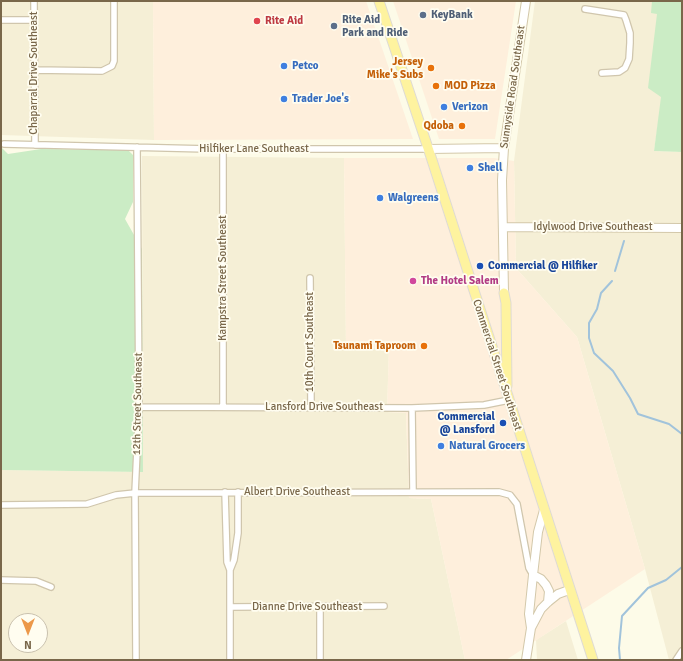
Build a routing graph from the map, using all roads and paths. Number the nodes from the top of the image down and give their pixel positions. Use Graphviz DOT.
graph roads {
  1 [pos="34,1"];
  2 [pos="114,1"];
  3 [pos="379,1"];
  4 [pos="526,1"];
  5 [pos="585,9"];
  6 [pos="1,20"];
  7 [pos="34,20"];
  8 [pos="34,70"];
  9 [pos="602,73"];
  10 [pos="4,144"];
  11 [pos="34,145"];
  12 [pos="137,147"];
  13 [pos="504,148"];
  14 [pos="223,149"];
  15 [pos="428,149"];
  16 [pos="503,227"];
  17 [pos="682,228"];
  18 [pos="310,278"];
  19 [pos="504,293"];
  20 [pos="508,398"];
  21 [pos="223,407"];
  22 [pos="310,407"];
  23 [pos="139,408"];
  24 [pos="412,408"];
  25 [pos="225,492"];
  26 [pos="238,492"];
  27 [pos="413,492"];
  28 [pos="135,493"];
  29 [pos="1,505"];
  30 [pos="544,510"];
  31 [pos="230,570"];
  32 [pos="533,575"];
  33 [pos="1,580"];
  34 [pos="51,587"];
  35 [pos="569,590"];
  36 [pos="548,602"];
  37 [pos="384,606"];
  38 [pos="230,607"];
  39 [pos="320,607"];
  40 [pos="531,628"];
  41 [pos="682,651"];
  42 [pos="136,660"];
  43 [pos="230,660"];
  44 [pos="320,660"];
  45 [pos="526,660"];
  46 [pos="592,660"];
  47 [pos="676,660"];
  1 -- 7 [label="street, Chaparral Drive Southeast"];
  2 -- 8 [label="street"];
  3 -- 15 [label="main road, Commercial Street Southeast"];
  4 -- 13 [label="main road, Sunnyside Road Southeast"];
  5 -- 9 [label="street"];
  6 -- 7 [label="street"];
  7 -- 8 [label="street, Chaparral Drive Southeast"];
  8 -- 11 [label="street, Chaparral Drive Southeast"];
  10 -- 11 [label="street, Hilfiker Lane Southeast"];
  11 -- 12 [label="street, Hilfiker Lane Southeast"];
  12 -- 14 [label="street, Hilfiker Lane Southeast"];
  12 -- 23 [label="street, 12th Street Southeast"];
  13 -- 15 [label="main road, Hilfiker Lane Southeast"];
  13 -- 16 [label="main road, Sunnyside Road Southeast"];
  14 -- 15 [label="street, Hilfiker Lane Southeast"];
  14 -- 21 [label="street, Kampstra Street Southeast"];
  15 -- 20 [label="main road, Commercial Street Southeast"];
  16 -- 17 [label="main road, Idylwood Drive Southeast"];
  16 -- 19 [label="main road, Sunnyside Road Southeast"];
  18 -- 22 [label="street, 10th Court Southeast"];
  19 -- 20 [label="main road"];
  20 -- 24 [label="street, Lansford Drive Southeast"];
  20 -- 30 [label="main road, Commercial Street Southeast"];
  21 -- 22 [label="street, Lansford Drive Southeast"];
  21 -- 23 [label="street, Lansford Drive Southeast"];
  22 -- 24 [label="street, Lansford Drive Southeast"];
  23 -- 28 [label="street, 12th Street Southeast"];
  24 -- 27 [label="street"];
  25 -- 26 [label="street, Albert Drive Southeast"];
  25 -- 28 [label="street, Albert Drive Southeast"];
  25 -- 31 [label="street"];
  26 -- 27 [label="street, Albert Drive Southeast"];
  26 -- 31 [label="street"];
  27 -- 32 [label="street, Albert Drive Southeast"];
  28 -- 29 [label="street, Albert Drive Southeast"];
  28 -- 42 [label="street, 12th Street Southeast"];
  30 -- 32 [label="main road"];
  30 -- 35 [label="main road, Commercial Street Southeast"];
  31 -- 38 [label="street"];
  32 -- 36 [label="main road"];
  32 -- 40 [label="main road"];
  33 -- 34 [label="street"];
  35 -- 36 [label="main road"];
  35 -- 46 [label="main road, Commercial Street Southeast"];
  36 -- 40 [label="main road"];
  37 -- 39 [label="street, Dianne Drive Southeast"];
  38 -- 39 [label="street, Dianne Drive Southeast"];
  38 -- 43 [label="street"];
  39 -- 44 [label="street"];
  40 -- 45 [label="main road"];
  41 -- 47 [label="street"];
}
